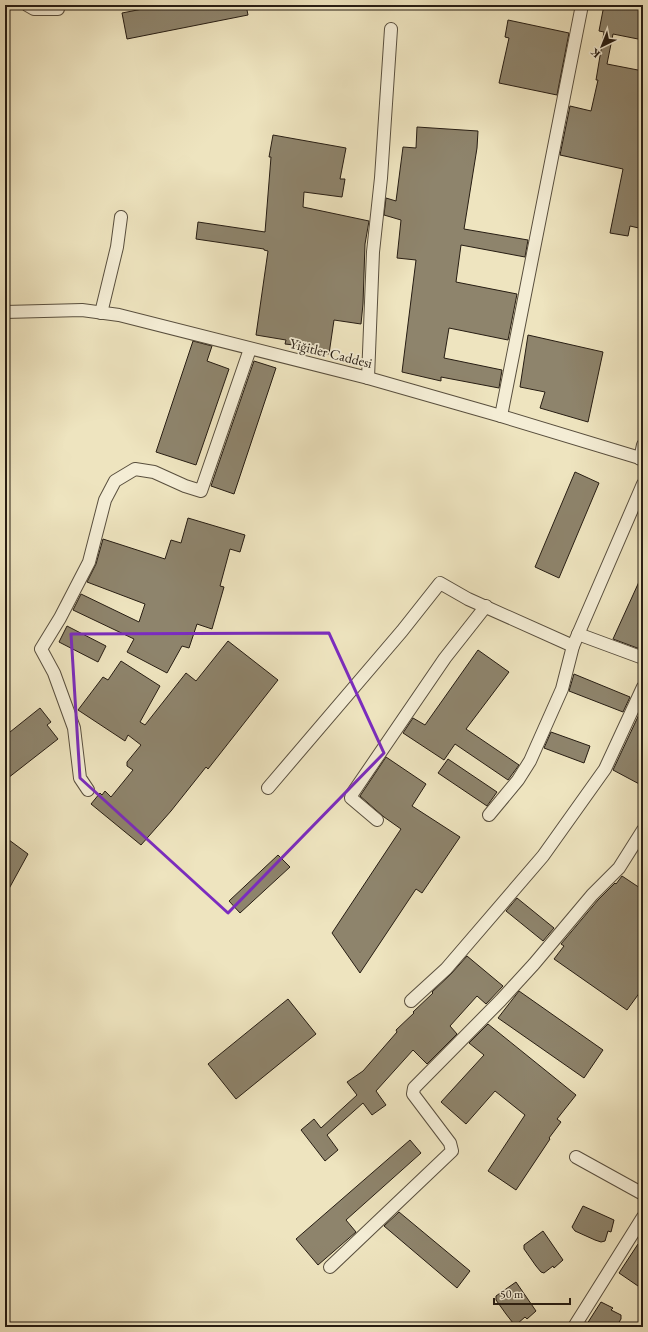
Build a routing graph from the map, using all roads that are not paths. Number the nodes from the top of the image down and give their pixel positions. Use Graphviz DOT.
graph roads {
  1 [pos="27,5"];
  2 [pos="582,5"];
  3 [pos="58,9"];
  4 [pos="391,29"];
  5 [pos="120,217"];
  6 [pos="5,312"];
  7 [pos="101,313"];
  8 [pos="250,349"];
  9 [pos="368,378"];
  10 [pos="501,416"];
  11 [pos="643,445"];
  12 [pos="642,459"];
  13 [pos="643,484"];
  14 [pos="486,606"];
  15 [pos="578,634"];
  16 [pos="573,646"];
  17 [pos="643,658"];
  18 [pos="643,687"];
  19 [pos="268,788"];
  20 [pos="88,790"];
  21 [pos="488,815"];
  22 [pos="377,820"];
  23 [pos="643,830"];
  24 [pos="412,1001"];
  25 [pos="576,1158"];
  26 [pos="643,1194"];
  27 [pos="643,1217"];
  28 [pos="330,1267"];
  29 [pos="574,1327"];
  1 -- 3 [label="street"];
  2 -- 10 [label="street"];
  4 -- 9 [label="street"];
  5 -- 7 [label="street"];
  6 -- 7 [label="street, Yiğitler Caddesi"];
  7 -- 8 [label="street, Yiğitler Caddesi"];
  8 -- 9 [label="street, Yiğitler Caddesi"];
  8 -- 20 [label="street"];
  9 -- 10 [label="street, Yiğitler Caddesi"];
  10 -- 12 [label="street, Yiğitler Caddesi"];
  11 -- 12 [label="street"];
  13 -- 15 [label="street"];
  14 -- 16 [label="street"];
  14 -- 19 [label="street"];
  14 -- 22 [label="street"];
  15 -- 16 [label="street"];
  15 -- 17 [label="street"];
  16 -- 21 [label="street"];
  18 -- 24 [label="street"];
  23 -- 28 [label="street"];
  25 -- 26 [label="street"];
  27 -- 29 [label="street"];
}
